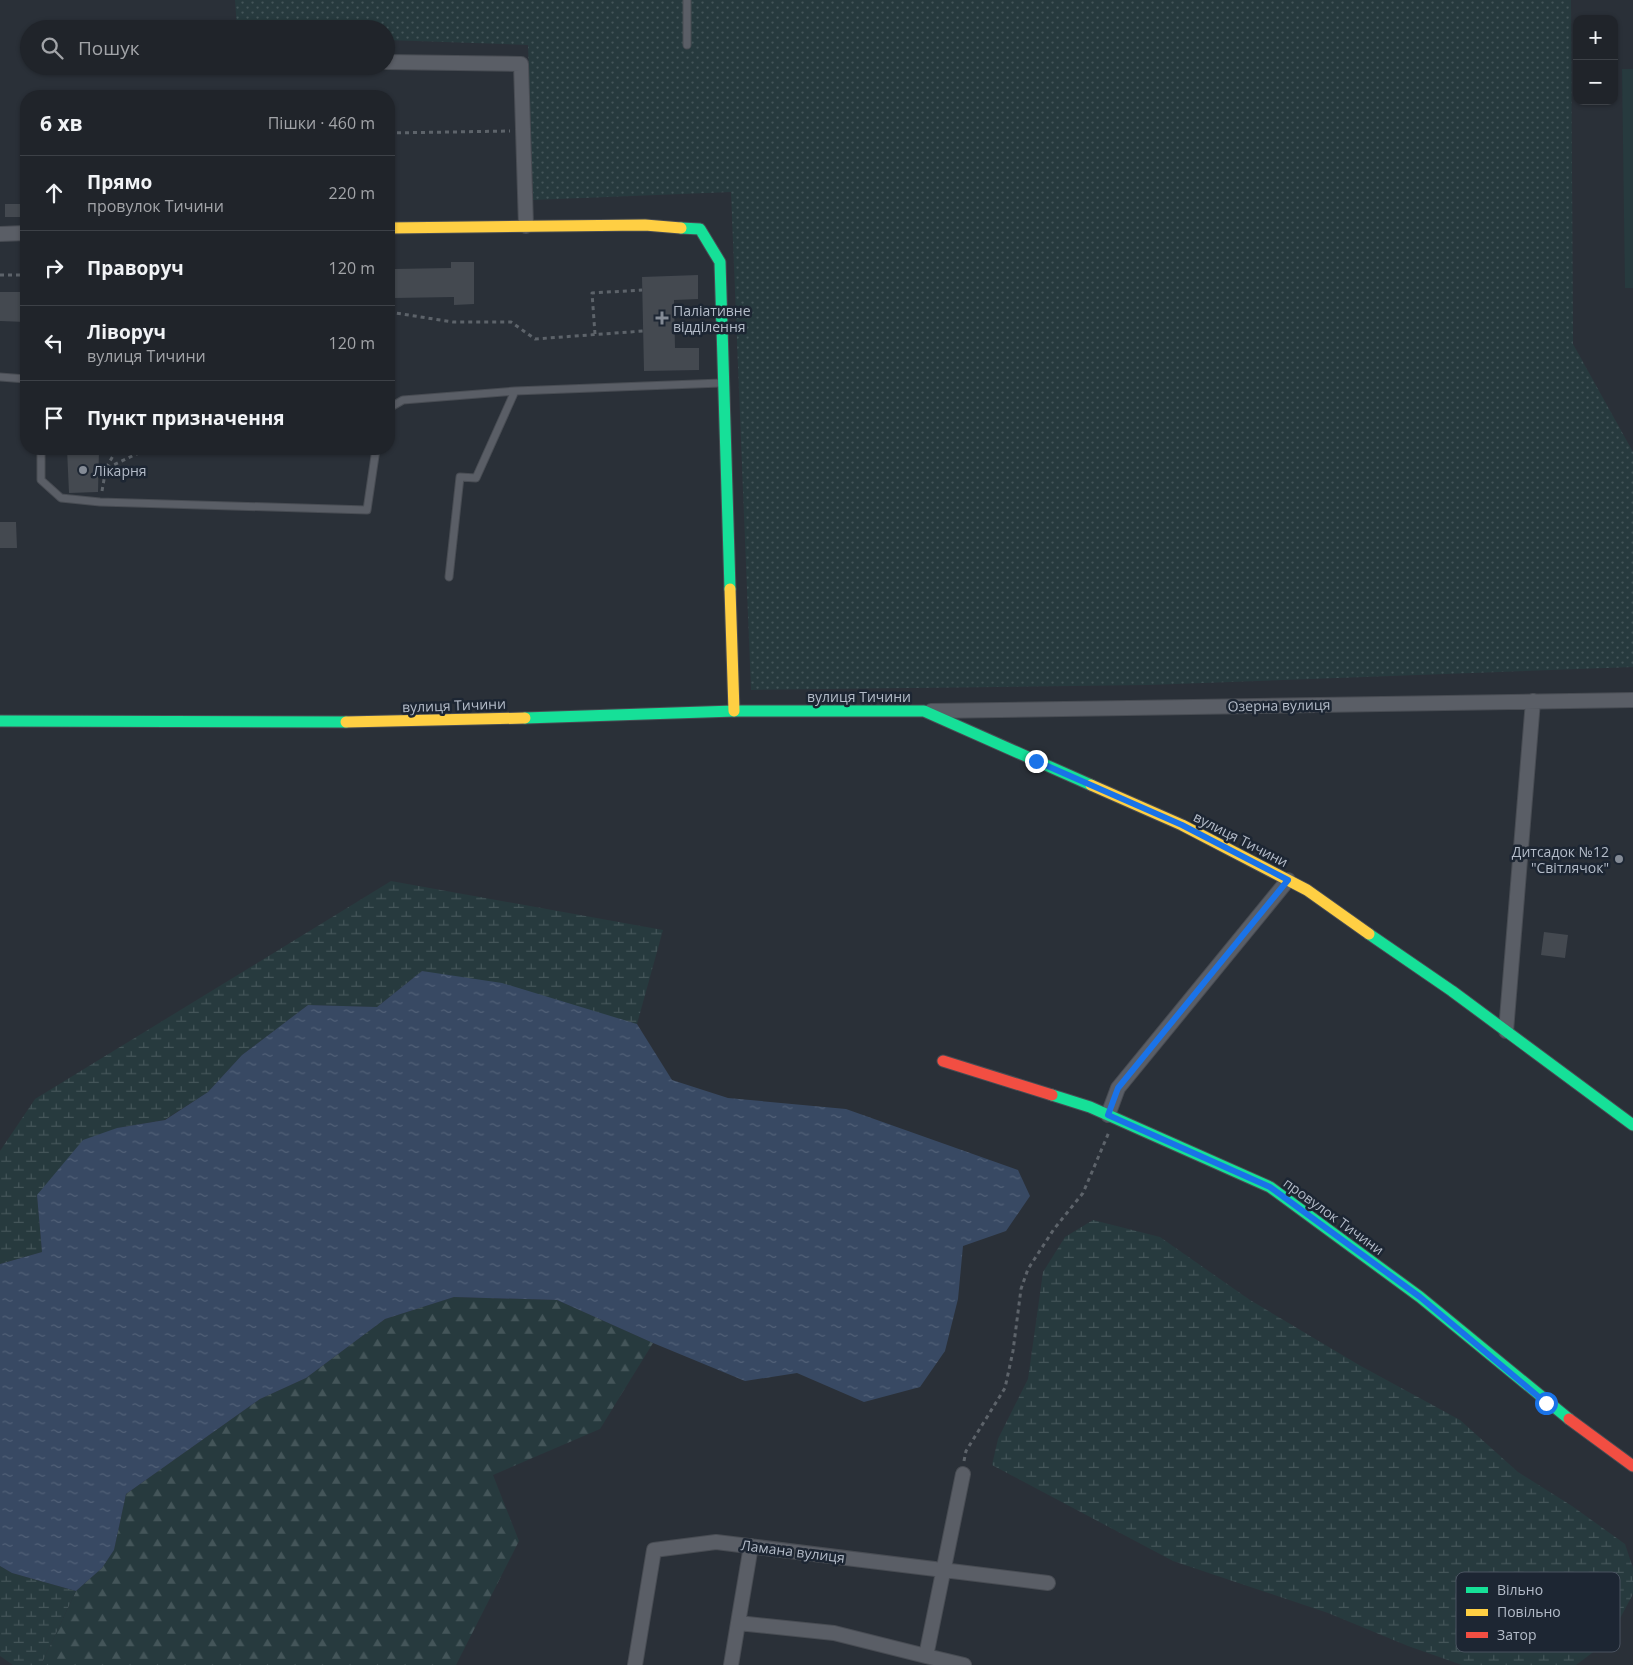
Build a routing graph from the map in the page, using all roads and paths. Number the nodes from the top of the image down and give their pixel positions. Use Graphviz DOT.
graph roads {
  1 [pos="687,0"];
  2 [pos="687,45"];
  3 [pos="395,62"];
  4 [pos="523,130"];
  5 [pos="395,133"];
  6 [pos="526,226"];
  7 [pos="395,228"];
  8 [pos="20,233"];
  9 [pos="0,234"];
  10 [pos="0,275"];
  11 [pos="20,275"];
  12 [pos="642,290"];
  13 [pos="395,313"];
  14 [pos="643,331"];
  15 [pos="595,334"];
  16 [pos="0,377"];
  17 [pos="20,379"];
  18 [pos="724,383"];
  19 [pos="515,390"];
  20 [pos="395,405"];
  21 [pos="41,455"];
  22 [pos="114,455"];
  23 [pos="134,455"];
  24 [pos="375,455"];
  25 [pos="106,468"];
  26 [pos="100,502"];
  27 [pos="449,577"];
  28 [pos="1633,700"];
  29 [pos="1533,701"];
  30 [pos="734,711"];
  31 [pos="924,712"];
  32 [pos="0,721"];
  33 [pos="1288,880"];
  34 [pos="1506,1031"];
  35 [pos="943,1061"];
  36 [pos="1108,1115"];
  37 [pos="1633,1125"];
  38 [pos="1633,1466"];
  39 [pos="963,1474"];
  40 [pos="751,1546"];
  41 [pos="944,1570"];
  42 [pos="1048,1583"];
  43 [pos="738,1623"];
  44 [pos="926,1656"];
  45 [pos="636,1665"];
  46 [pos="731,1665"];
  47 [pos="964,1665"];
  1 -- 2 [label="lane"];
  3 -- 4 [label="street"];
  4 -- 5 [label="path"];
  4 -- 6 [label="street"];
  6 -- 7 [label="street"];
  6 -- 18 [label="street"];
  8 -- 9 [label="street"];
  10 -- 11 [label="path"];
  12 -- 15 [label="path"];
  13 -- 15 [label="path"];
  14 -- 15 [label="path"];
  16 -- 17 [label="lane"];
  18 -- 19 [label="lane"];
  18 -- 30 [label="street"];
  19 -- 20 [label="lane"];
  19 -- 27 [label="lane"];
  21 -- 26 [label="lane"];
  22 -- 25 [label="path"];
  23 -- 25 [label="path"];
  24 -- 26 [label="lane"];
  25 -- 26 [label="path"];
  28 -- 29 [label="street, Озерна вулиця"];
  29 -- 31 [label="street, Озерна вулиця"];
  29 -- 34 [label="street"];
  30 -- 31 [label="street, вулиця Тичини"];
  30 -- 32 [label="street, вулиця Тичини"];
  31 -- 33 [label="street, вулиця Тичини"];
  33 -- 34 [label="street, вулиця Тичини"];
  33 -- 36 [label="street"];
  34 -- 37 [label="street, вулиця Тичини"];
  35 -- 36 [label="street, провулок Тичини"];
  36 -- 38 [label="street, провулок Тичини"];
  36 -- 39 [label="path"];
  39 -- 41 [label="street"];
  40 -- 41 [label="street, Ламана вулиця"];
  40 -- 43 [label="street"];
  40 -- 45 [label="street, Ламана вулиця"];
  41 -- 42 [label="street, Ламана вулиця"];
  41 -- 44 [label="street"];
  43 -- 44 [label="street"];
  43 -- 46 [label="street"];
  44 -- 47 [label="street"];
}
